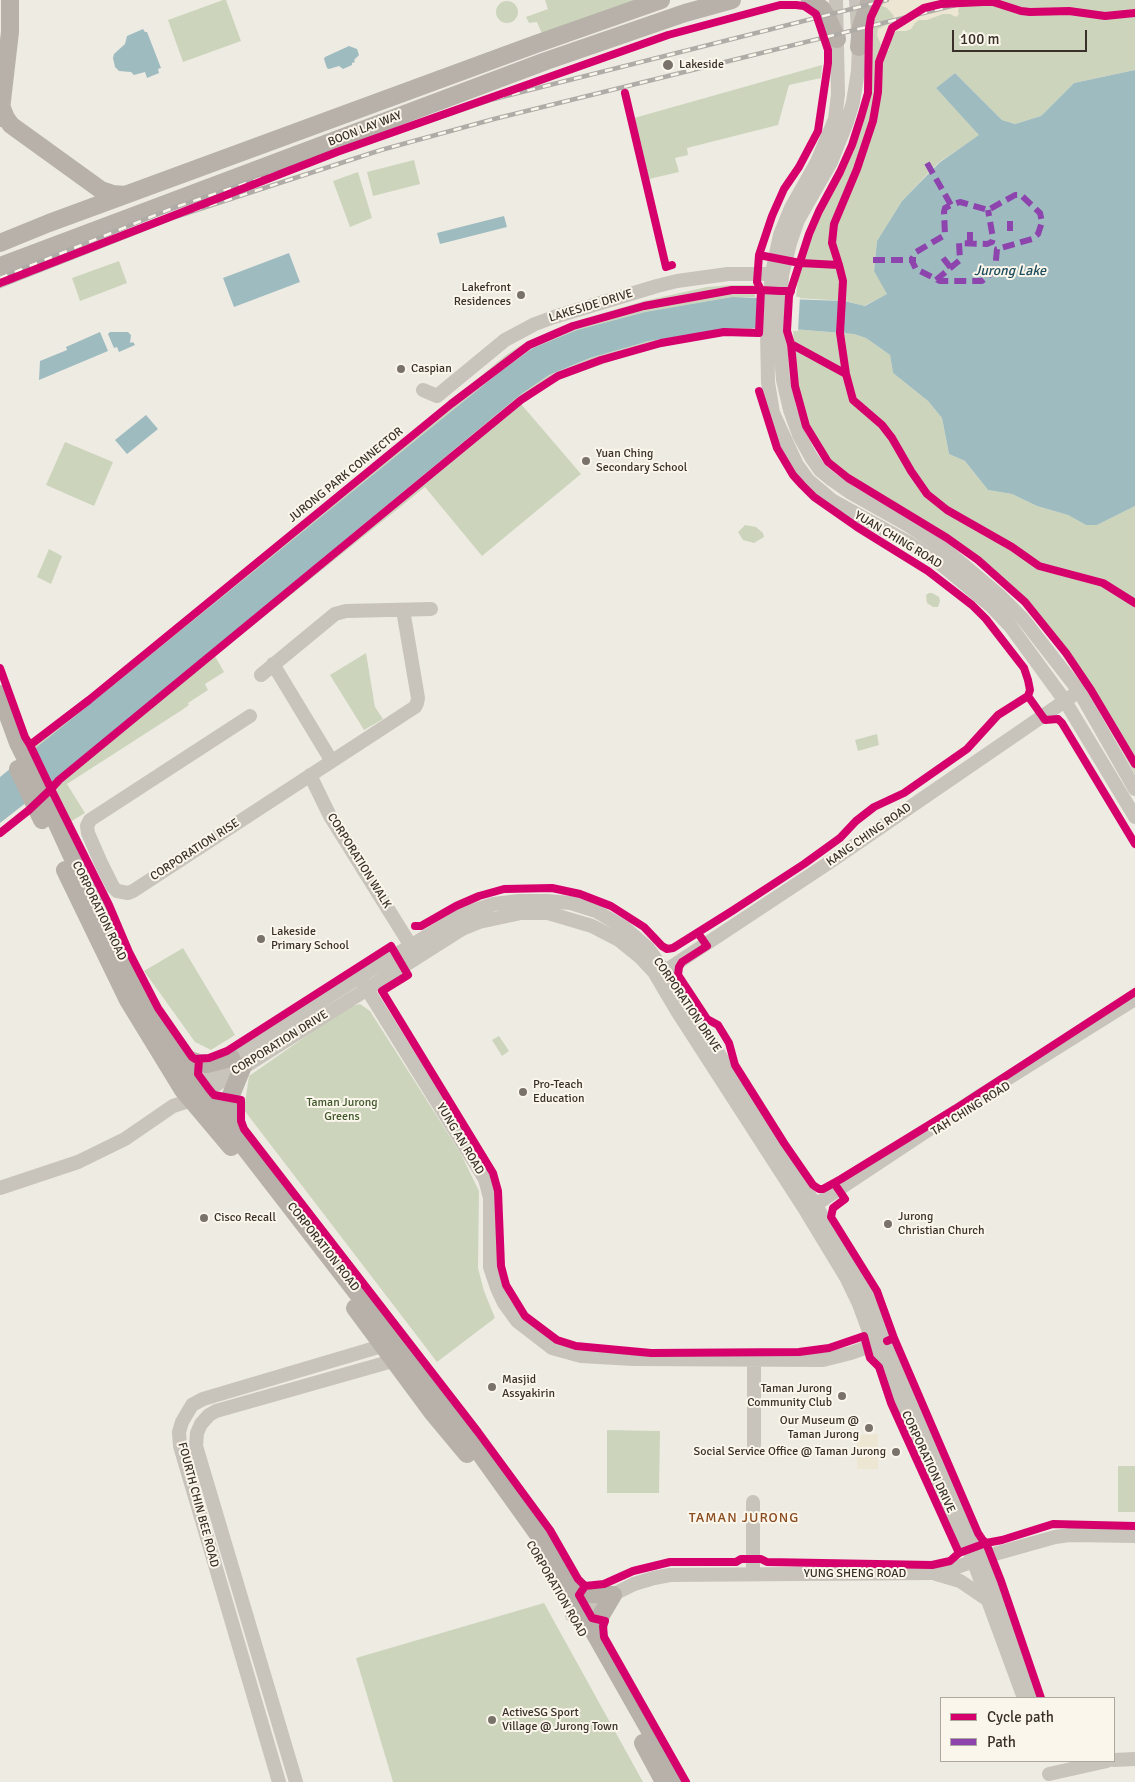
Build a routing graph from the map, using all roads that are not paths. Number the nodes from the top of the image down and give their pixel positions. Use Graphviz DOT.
graph roads {
  1 [pos="10,0"];
  2 [pos="661,0"];
  3 [pos="732,0"];
  4 [pos="810,0"];
  5 [pos="836,0"];
  6 [pos="856,0"];
  7 [pos="870,0"];
  8 [pos="837,39"];
  9 [pos="859,47"];
  10 [pos="1,113"];
  11 [pos="126,195"];
  12 [pos="0,243"];
  13 [pos="0,266"];
  14 [pos="777,274"];
  15 [pos="423,390"];
  16 [pos="431,609"];
  17 [pos="403,610"];
  18 [pos="1010,616"];
  19 [pos="272,664"];
  20 [pos="261,675"];
  21 [pos="1076,687"];
  22 [pos="0,694"];
  23 [pos="1063,697"];
  24 [pos="250,716"];
  25 [pos="0,727"];
  26 [pos="17,755"];
  27 [pos="331,760"];
  28 [pos="310,775"];
  29 [pos="1135,789"];
  30 [pos="37,795"];
  31 [pos="1135,817"];
  32 [pos="99,860"];
  33 [pos="79,871"];
  34 [pos="105,939"];
  35 [pos="411,946"];
  36 [pos="660,971"];
  37 [pos="363,982"];
  38 [pos="1135,999"];
  39 [pos="1135,1006"];
  40 [pos="178,1056"];
  41 [pos="237,1062"];
  42 [pos="194,1091"];
  43 [pos="235,1135"];
  44 [pos="0,1188"];
  45 [pos="812,1210"];
  46 [pos="881,1343"];
  47 [pos="388,1344"];
  48 [pos="399,1359"];
  49 [pos="754,1359"];
  50 [pos="754,1445"];
  51 [pos="753,1502"];
  52 [pos="1135,1536"];
  53 [pos="978,1559"];
  54 [pos="932,1573"];
  55 [pos="753,1574"];
  56 [pos="566,1582"];
  57 [pos="613,1595"];
  58 [pos="988,1600"];
  59 [pos="577,1612"];
  60 [pos="597,1636"];
  61 [pos="1024,1697"];
  62 [pos="1037,1697"];
  63 [pos="1135,1759"];
  64 [pos="1115,1760"];
  65 [pos="1102,1762"];
  66 [pos="1055,1772"];
  67 [pos="279,1782"];
  68 [pos="296,1782"];
  69 [pos="664,1782"];
  70 [pos="679,1782"];
  1 -- 10 [label="main road"];
  2 -- 11 [label="main road, BOON LAY WAY"];
  3 -- 13 [label="main road, BOON LAY WAY"];
  4 -- 8 [label="main road"];
  5 -- 8 [label="street, YUAN CHING ROAD"];
  6 -- 9 [label="street, YUAN CHING ROAD"];
  7 -- 9 [label="main road"];
  8 -- 14 [label="street, YUAN CHING ROAD"];
  9 -- 14 [label="street, YUAN CHING ROAD"];
  10 -- 11 [label="main road"];
  11 -- 12 [label="main road, BOON LAY WAY"];
  14 -- 15 [label="street, LAKESIDE DRIVE"];
  14 -- 18 [label="street, YUAN CHING ROAD"];
  16 -- 17 [label="street"];
  17 -- 19 [label="street"];
  17 -- 27 [label="street"];
  18 -- 21 [label="street, YUAN CHING ROAD"];
  18 -- 23 [label="street, YUAN CHING ROAD"];
  19 -- 20 [label="street"];
  19 -- 27 [label="street"];
  21 -- 23 [label="street, KANG CHING ROAD"];
  21 -- 29 [label="street, YUAN CHING ROAD"];
  22 -- 26 [label="main road, CORPORATION ROAD"];
  23 -- 31 [label="street, YUAN CHING ROAD"];
  23 -- 36 [label="street, KANG CHING ROAD"];
  24 -- 32 [label="street, CORPORATION RISE"];
  25 -- 26 [label="main road, CORPORATION ROAD"];
  26 -- 30 [label="main road, CORPORATION ROAD"];
  27 -- 28 [label="street"];
  28 -- 32 [label="street, CORPORATION RISE"];
  28 -- 35 [label="street, CORPORATION WALK"];
  30 -- 33 [label="main road, CORPORATION ROAD"];
  30 -- 34 [label="main road, CORPORATION ROAD"];
  32 -- 33 [label="street"];
  33 -- 34 [label="main road, CORPORATION ROAD"];
  34 -- 40 [label="main road, CORPORATION ROAD"];
  34 -- 42 [label="main road, CORPORATION ROAD"];
  35 -- 36 [label="street, CORPORATION DRIVE"];
  35 -- 37 [label="street, CORPORATION DRIVE"];
  36 -- 37 [label="street, CORPORATION DRIVE"];
  36 -- 45 [label="street, CORPORATION DRIVE"];
  37 -- 41 [label="street, CORPORATION DRIVE"];
  37 -- 49 [label="street, YUNG AN ROAD"];
  38 -- 45 [label="street, TAH CHING ROAD"];
  39 -- 45 [label="street, TAH CHING ROAD"];
  40 -- 41 [label="main road"];
  40 -- 42 [label="main road, CORPORATION ROAD"];
  41 -- 42 [label="street, CORPORATION DRIVE"];
  41 -- 43 [label="main road"];
  42 -- 43 [label="main road, CORPORATION ROAD"];
  42 -- 44 [label="street"];
  42 -- 47 [label="main road, CORPORATION ROAD"];
  43 -- 47 [label="main road, CORPORATION ROAD"];
  45 -- 46 [label="street, CORPORATION DRIVE"];
  46 -- 49 [label="street, YUNG AN ROAD"];
  46 -- 53 [label="street, CORPORATION DRIVE"];
  47 -- 48 [label="main road, CORPORATION ROAD"];
  47 -- 67 [label="street, FOURTH CHIN BEE ROAD"];
  48 -- 56 [label="main road, CORPORATION ROAD"];
  48 -- 59 [label="main road, CORPORATION ROAD"];
  48 -- 68 [label="street, FOURTH CHIN BEE ROAD"];
  49 -- 50 [label="street"];
  51 -- 55 [label="street"];
  52 -- 53 [label="street, YUNG SHENG ROAD"];
  53 -- 54 [label="street, YUNG SHENG ROAD"];
  53 -- 58 [label="street, CORPORATION DRIVE"];
  53 -- 62 [label="street, CORPORATION DRIVE"];
  54 -- 55 [label="street, YUNG SHENG ROAD"];
  54 -- 58 [label="street"];
  55 -- 57 [label="street, YUNG SHENG ROAD"];
  56 -- 57 [label="main road"];
  56 -- 59 [label="main road, CORPORATION ROAD"];
  57 -- 59 [label="street, YUNG SHENG ROAD"];
  57 -- 60 [label="main road"];
  58 -- 61 [label="street, CORPORATION DRIVE"];
  59 -- 60 [label="main road, CORPORATION ROAD"];
  59 -- 69 [label="main road, CORPORATION ROAD"];
  60 -- 70 [label="main road, CORPORATION ROAD"];
  63 -- 64 [label="street"];
  65 -- 66 [label="street"];
}
